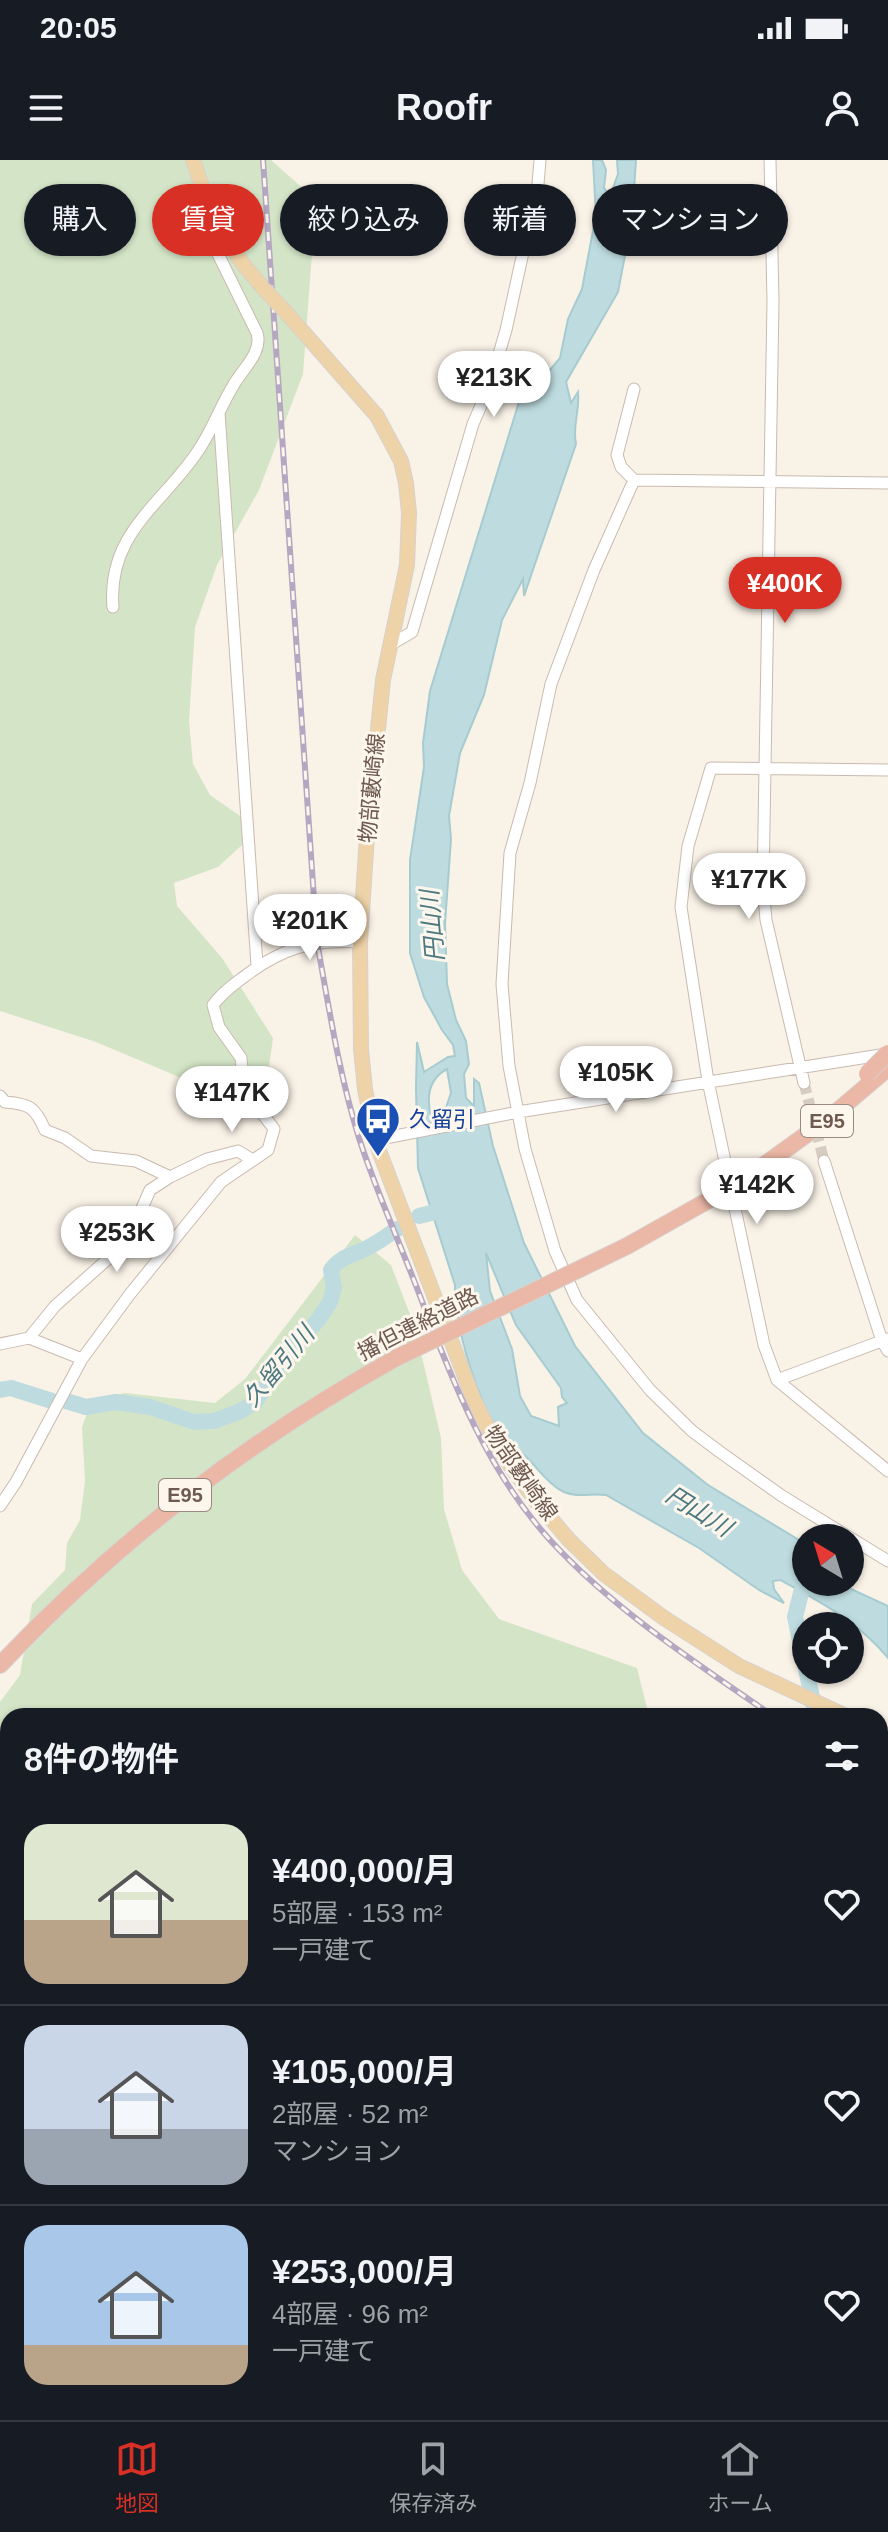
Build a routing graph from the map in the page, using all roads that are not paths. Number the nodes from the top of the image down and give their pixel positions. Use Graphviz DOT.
graph roads {
  1 [pos="193,160"];
  2 [pos="540,160"];
  3 [pos="770,160"];
  4 [pos="201,184"];
  5 [pos="219,256"];
  6 [pos="238,256"];
  7 [pos="634,389"];
  8 [pos="219,413"];
  9 [pos="634,480"];
  10 [pos="769,481"];
  11 [pos="888,483"];
  12 [pos="113,607"];
  13 [pos="390,645"];
  14 [pos="765,768"];
  15 [pos="888,770"];
  16 [pos="360,942"];
  17 [pos="257,965"];
  18 [pos="888,1053"];
  19 [pos="800,1067"];
  20 [pos="880,1076"];
  21 [pos="708,1081"];
  22 [pos="804,1083"];
  23 [pos="0,1096"];
  24 [pos="514,1113"];
  25 [pos="375,1140"];
  26 [pos="251,1159"];
  27 [pos="824,1161"];
  28 [pos="170,1177"];
  29 [pos="29,1338"];
  30 [pos="886,1343"];
  31 [pos="0,1344"];
  32 [pos="82,1359"];
  33 [pos="777,1380"];
  34 [pos="888,1471"];
  35 [pos="0,1506"];
  36 [pos="888,1561"];
  37 [pos="0,1665"];
  38 [pos="829,1708"];
  1 -- 4 [label="main road, 物部藪崎線"];
  2 -- 13 [label="street"];
  3 -- 10 [label="street"];
  5 -- 8 [label="street"];
  6 -- 13 [label="main road, 物部藪崎線, bridge"];
  7 -- 9 [label="street"];
  8 -- 12 [label="street"];
  8 -- 17 [label="street"];
  9 -- 10 [label="street"];
  9 -- 24 [label="street"];
  10 -- 11 [label="street"];
  10 -- 14 [label="street"];
  13 -- 16 [label="main road, 物部藪崎線"];
  14 -- 15 [label="street"];
  14 -- 19 [label="street"];
  14 -- 21 [label="street"];
  16 -- 17 [label="street"];
  16 -- 25 [label="main road, 物部藪崎線"];
  17 -- 26 [label="street"];
  18 -- 19 [label="street"];
  18 -- 20 [label="highway, 播但連絡道路, bridge"];
  19 -- 21 [label="street"];
  19 -- 22 [label="street"];
  20 -- 37 [label="highway, 播但連絡道路 / E95, bridge"];
  21 -- 24 [label="street"];
  21 -- 33 [label="street"];
  23 -- 28 [label="street"];
  24 -- 25 [label="street"];
  24 -- 36 [label="street"];
  25 -- 38 [label="main road, 物部藪崎線"];
  26 -- 28 [label="street"];
  26 -- 32 [label="street"];
  27 -- 30 [label="street"];
  28 -- 29 [label="street"];
  29 -- 31 [label="street"];
  29 -- 32 [label="street"];
  30 -- 33 [label="street"];
  32 -- 35 [label="street"];
  33 -- 34 [label="street"];
}
